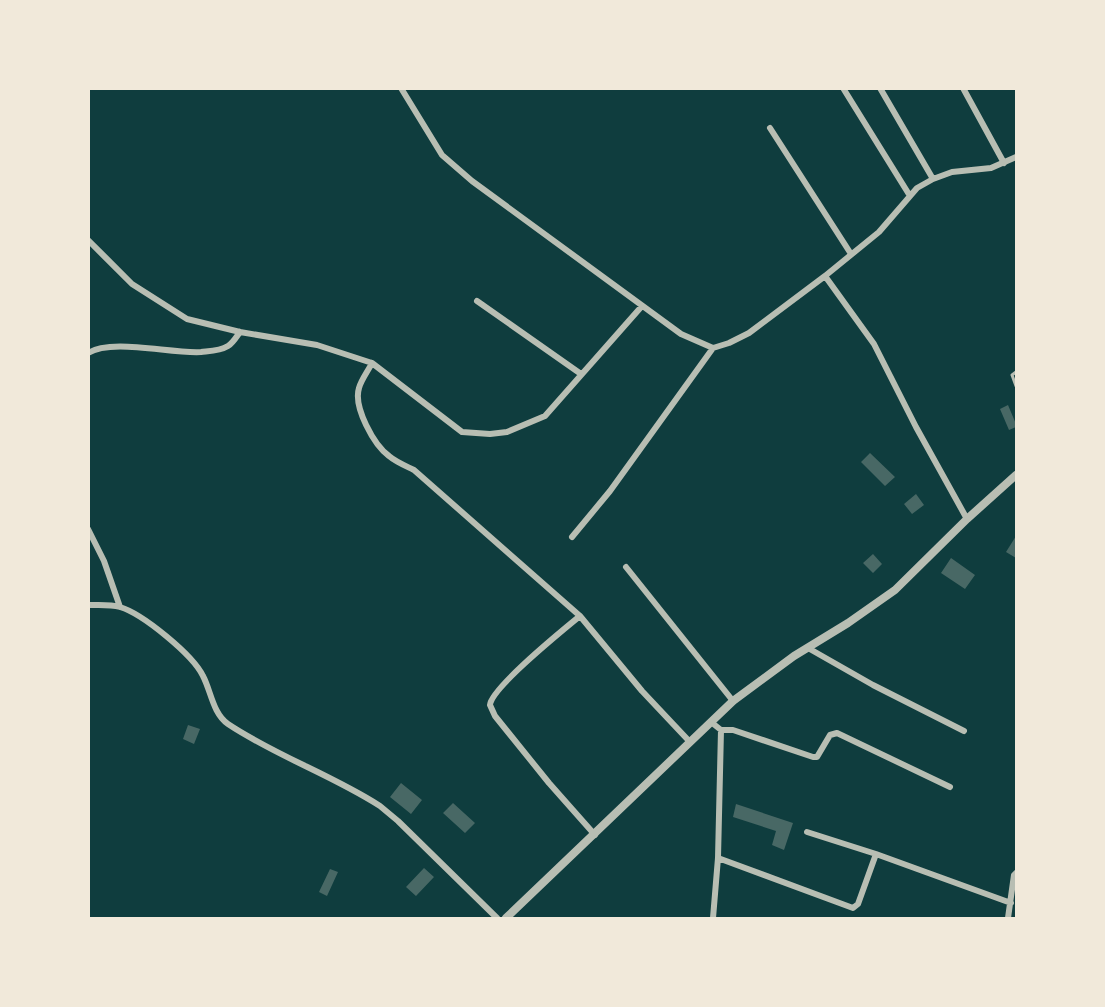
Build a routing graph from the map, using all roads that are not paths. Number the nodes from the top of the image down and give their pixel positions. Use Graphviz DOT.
graph roads {
  1 [pos="401,88"];
  2 [pos="843,88"];
  3 [pos="880,88"];
  4 [pos="963,88"];
  5 [pos="770,128"];
  6 [pos="1017,158"];
  7 [pos="1004,163"];
  8 [pos="933,179"];
  9 [pos="910,196"];
  10 [pos="88,240"];
  11 [pos="851,254"];
  12 [pos="825,276"];
  13 [pos="477,301"];
  14 [pos="642,306"];
  15 [pos="240,332"];
  16 [pos="88,345"];
  17 [pos="97,348"];
  18 [pos="713,348"];
  19 [pos="88,353"];
  20 [pos="372,363"];
  21 [pos="1017,372"];
  22 [pos="581,374"];
  23 [pos="1017,386"];
  24 [pos="1017,475"];
  25 [pos="967,519"];
  26 [pos="88,529"];
  27 [pos="572,537"];
  28 [pos="626,567"];
  29 [pos="88,605"];
  30 [pos="120,608"];
  31 [pos="580,616"];
  32 [pos="808,648"];
  33 [pos="733,701"];
  34 [pos="711,722"];
  35 [pos="721,730"];
  36 [pos="964,731"];
  37 [pos="690,742"];
  38 [pos="950,787"];
  39 [pos="807,832"];
  40 [pos="595,836"];
  41 [pos="876,854"];
  42 [pos="718,858"];
  43 [pos="1017,873"];
  44 [pos="1011,903"];
  45 [pos="497,918"];
  46 [pos="506,918"];
  47 [pos="713,918"];
  48 [pos="1008,918"];
  1 -- 14 [label="street"];
  2 -- 9 [label="street"];
  3 -- 8 [label="street"];
  4 -- 7 [label="street"];
  5 -- 11 [label="street"];
  6 -- 7 [label="street"];
  7 -- 8 [label="street"];
  8 -- 9 [label="street"];
  9 -- 11 [label="street"];
  10 -- 15 [label="street"];
  11 -- 12 [label="street"];
  12 -- 18 [label="street"];
  12 -- 25 [label="street"];
  13 -- 22 [label="street"];
  14 -- 18 [label="street"];
  14 -- 22 [label="street"];
  15 -- 17 [label="street"];
  15 -- 20 [label="street"];
  16 -- 17 [label="street"];
  17 -- 19 [label="street"];
  18 -- 27 [label="street"];
  20 -- 22 [label="street"];
  20 -- 31 [label="street"];
  21 -- 23 [label="lane"];
  24 -- 25 [label="street"];
  25 -- 32 [label="street"];
  26 -- 30 [label="street"];
  28 -- 33 [label="street"];
  29 -- 30 [label="street"];
  30 -- 45 [label="street"];
  31 -- 37 [label="street"];
  31 -- 40 [label="street"];
  32 -- 33 [label="street"];
  32 -- 36 [label="street"];
  33 -- 34 [label="street"];
  34 -- 35 [label="street"];
  34 -- 37 [label="street"];
  35 -- 38 [label="street"];
  35 -- 42 [label="street"];
  37 -- 40 [label="street"];
  39 -- 41 [label="street"];
  40 -- 46 [label="street"];
  41 -- 42 [label="street"];
  41 -- 44 [label="street"];
  42 -- 47 [label="street"];
  43 -- 44 [label="street"];
  44 -- 48 [label="street"];
}
